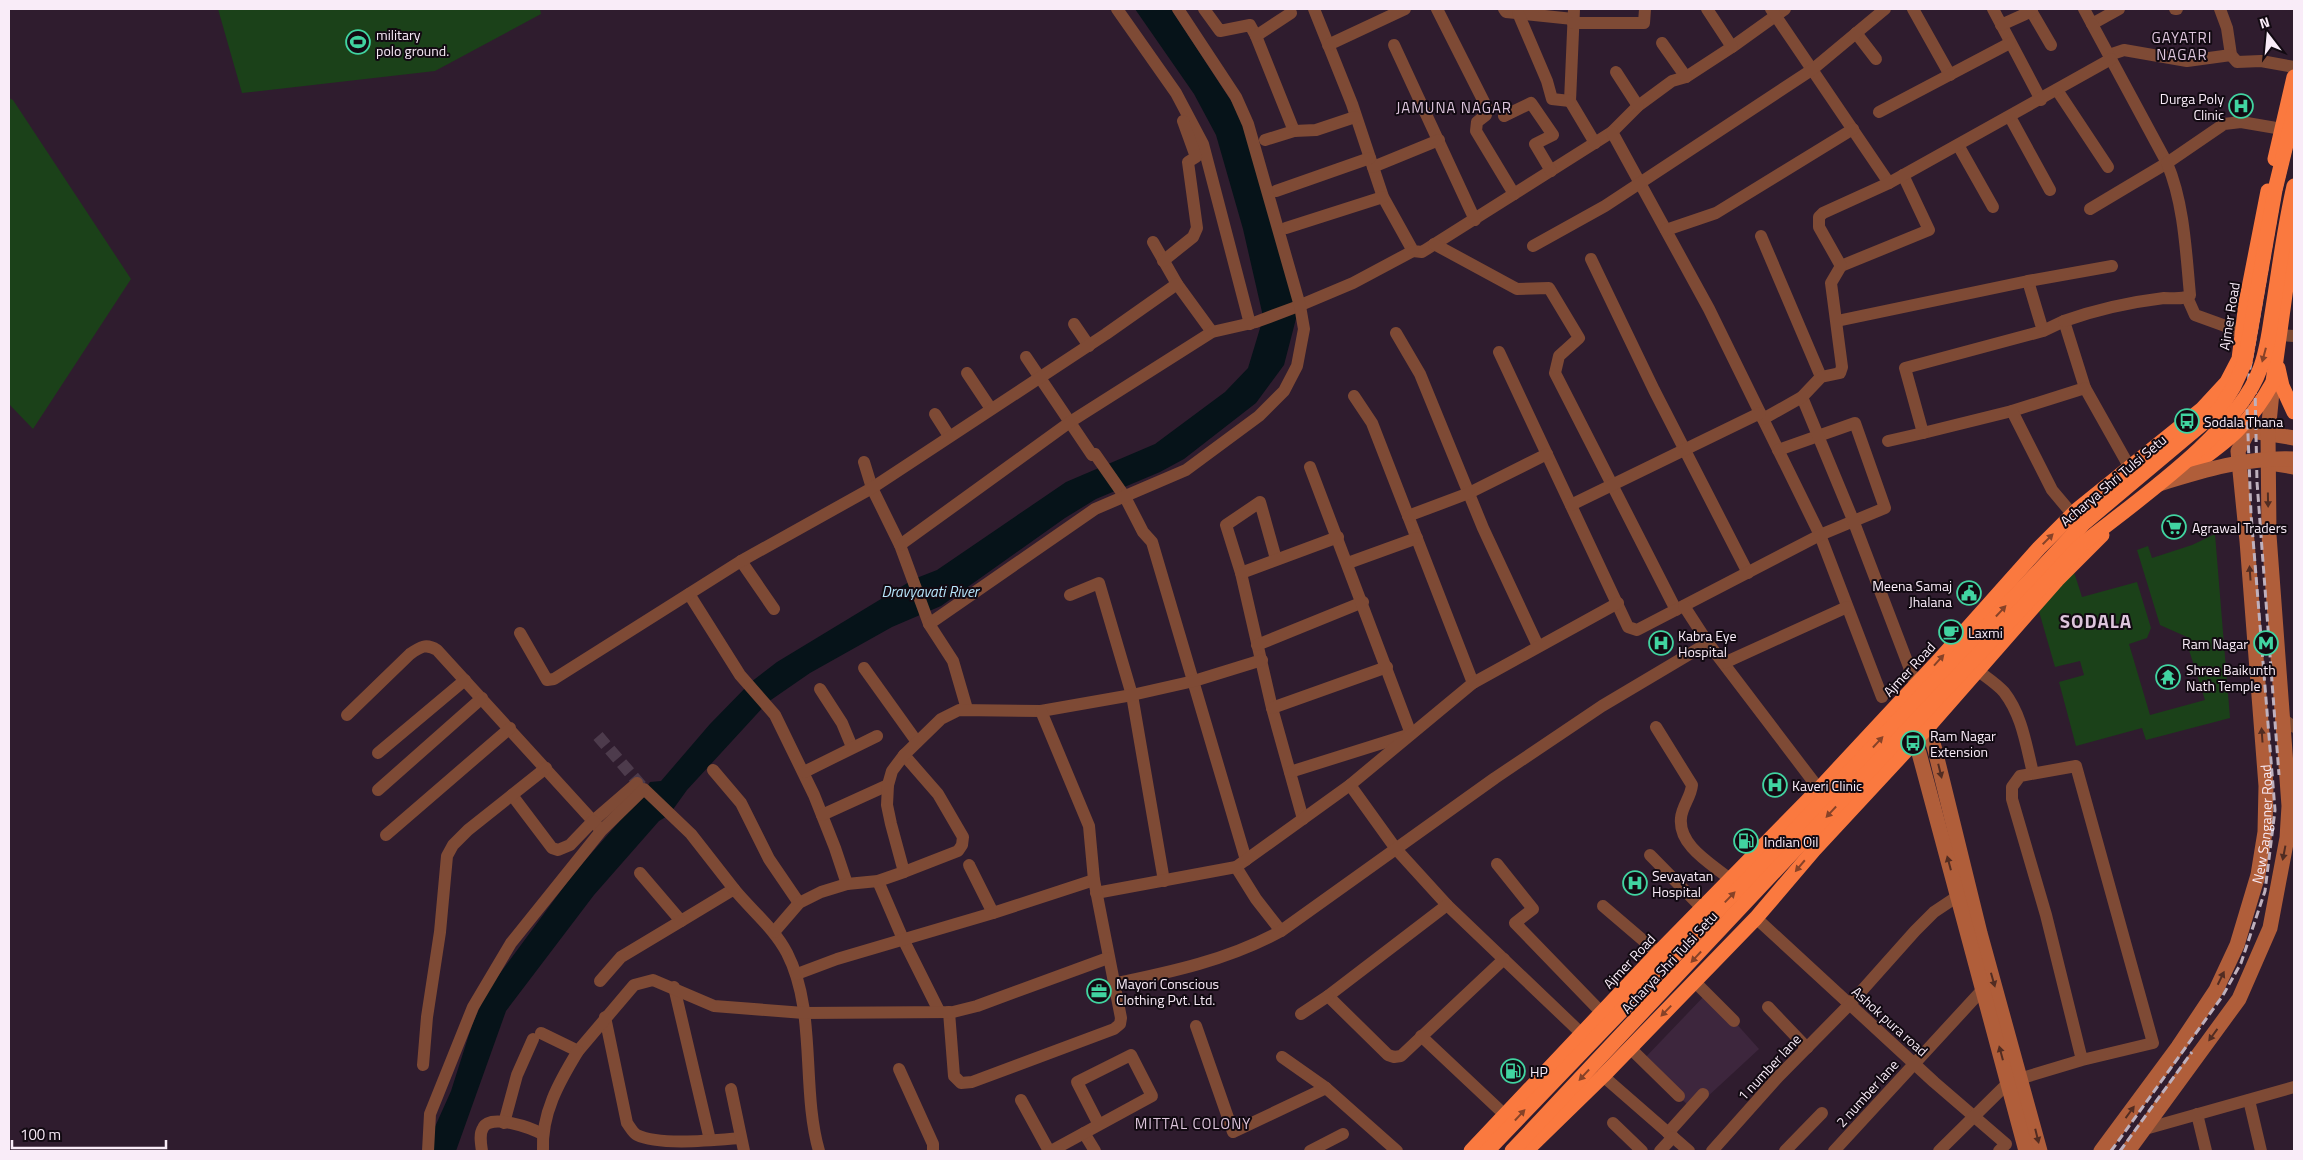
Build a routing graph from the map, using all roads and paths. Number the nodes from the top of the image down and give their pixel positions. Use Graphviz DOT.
graph roads {
  1 [pos="1117,9"];
  2 [pos="1178,9"];
  3 [pos="1204,9"];
  4 [pos="1314,9"];
  5 [pos="1405,9"];
  6 [pos="1436,9"];
  7 [pos="1504,9"];
  8 [pos="1645,9"];
  9 [pos="1707,9"];
  10 [pos="1884,9"];
  11 [pos="1913,9"];
  12 [pos="1993,9"];
  13 [pos="2084,9"];
  14 [pos="2119,9"];
  15 [pos="2220,9"];
  16 [pos="1292,10"];
  17 [pos="2031,10"];
  18 [pos="1777,11"];
  19 [pos="1518,13"];
  20 [pos="1574,17"];
  21 [pos="2092,24"];
  22 [pos="2001,25"];
  23 [pos="1856,32"];
  24 [pos="1256,36"];
  25 [pos="2010,42"];
  26 [pos="1662,43"];
  27 [pos="1328,45"];
  28 [pos="1394,45"];
  29 [pos="2051,45"];
  30 [pos="1732,47"];
  31 [pos="2231,56"];
  32 [pos="2110,57"];
  33 [pos="1876,59"];
  34 [pos="2294,66"];
  35 [pos="1813,69"];
  36 [pos="1616,72"];
  37 [pos="1950,74"];
  38 [pos="1686,77"];
  39 [pos="2294,77"];
  40 [pos="2057,90"];
  41 [pos="1570,100"];
  42 [pos="2041,100"];
  43 [pos="1638,106"];
  44 [pos="1879,112"];
  45 [pos="2294,112"];
  46 [pos="1504,116"];
  47 [pos="2010,117"];
  48 [pos="1355,118"];
  49 [pos="1183,121"];
  50 [pos="1853,129"];
  51 [pos="2282,129"];
  52 [pos="1294,131"];
  53 [pos="1612,132"];
  54 [pos="1265,140"];
  55 [pos="1439,140"];
  56 [pos="1594,143"];
  57 [pos="1958,145"];
  58 [pos="1371,162"];
  59 [pos="2167,163"];
  60 [pos="2108,166"];
  61 [pos="1550,171"];
  62 [pos="1903,175"];
  63 [pos="1640,183"];
  64 [pos="1889,183"];
  65 [pos="2294,186"];
  66 [pos="2050,190"];
  67 [pos="1276,191"];
  68 [pos="1514,194"];
  69 [pos="1383,197"];
  70 [pos="1993,207"];
  71 [pos="2090,209"];
  72 [pos="1475,220"];
  73 [pos="1286,228"];
  74 [pos="2294,229"];
  75 [pos="1666,230"];
  76 [pos="1761,236"];
  77 [pos="1153,242"];
  78 [pos="1434,244"];
  79 [pos="1533,246"];
  80 [pos="1413,251"];
  81 [pos="1591,259"];
  82 [pos="1163,261"];
  83 [pos="1841,266"];
  84 [pos="2112,266"];
  85 [pos="2028,281"];
  86 [pos="1177,284"];
  87 [pos="2186,297"];
  88 [pos="1298,306"];
  89 [pos="1837,321"];
  90 [pos="2064,321"];
  91 [pos="1253,323"];
  92 [pos="1074,324"];
  93 [pos="2043,331"];
  94 [pos="1212,332"];
  95 [pos="2242,332"];
  96 [pos="1396,333"];
  97 [pos="2287,336"];
  98 [pos="1089,346"];
  99 [pos="1499,352"];
  100 [pos="2278,356"];
  101 [pos="1026,357"];
  102 [pos="967,373"];
  103 [pos="1040,377"];
  104 [pos="1822,378"];
  105 [pos="2273,382"];
  106 [pos="2085,388"];
  107 [pos="1354,396"];
  108 [pos="1802,397"];
  109 [pos="2202,409"];
  110 [pos="991,410"];
  111 [pos="2012,411"];
  112 [pos="2294,412"];
  113 [pos="935,414"];
  114 [pos="1761,416"];
  115 [pos="2187,421"];
  116 [pos="1070,422"];
  117 [pos="2245,430"];
  118 [pos="1923,433"];
  119 [pos="2268,433"];
  120 [pos="949,436"];
  121 [pos="1820,437"];
  122 [pos="2294,438"];
  123 [pos="1888,441"];
  124 [pos="2224,443"];
  125 [pos="1684,450"];
  126 [pos="1778,450"];
  127 [pos="2238,451"];
  128 [pos="1547,454"];
  129 [pos="2294,459"];
  130 [pos="864,462"];
  131 [pos="2269,463"];
  132 [pos="1310,467"];
  133 [pos="2294,467"];
  134 [pos="2130,468"];
  135 [pos="1612,484"];
  136 [pos="2157,484"];
  137 [pos="872,488"];
  138 [pos="1469,493"];
  139 [pos="1125,497"];
  140 [pos="1571,505"];
  141 [pos="2073,515"];
  142 [pos="1408,516"];
  143 [pos="1853,520"];
  144 [pos="1820,535"];
  145 [pos="1338,537"];
  146 [pos="1417,538"];
  147 [pos="900,545"];
  148 [pos="1276,559"];
  149 [pos="741,561"];
  150 [pos="1348,562"];
  151 [pos="1241,573"];
  152 [pos="1748,573"];
  153 [pos="689,594"];
  154 [pos="1070,595"];
  155 [pos="1363,602"];
  156 [pos="1618,603"];
  157 [pos="1847,607"];
  158 [pos="1680,608"];
  159 [pos="774,609"];
  160 [pos="929,624"];
  161 [pos="520,633"];
  162 [pos="1708,642"];
  163 [pos="1257,646"];
  164 [pos="1538,646"];
  165 [pos="1262,660"];
  166 [pos="1724,663"];
  167 [pos="1387,667"];
  168 [pos="864,668"];
  169 [pos="1977,670"];
  170 [pos="465,680"];
  171 [pos="1194,682"];
  172 [pos="1473,683"];
  173 [pos="1916,685"];
  174 [pos="820,689"];
  175 [pos="1132,695"];
  176 [pos="1882,697"];
  177 [pos="1905,697"];
  178 [pos="482,698"];
  179 [pos="1272,708"];
  180 [pos="967,709"];
  181 [pos="1040,711"];
  182 [pos="1888,714"];
  183 [pos="347,715"];
  184 [pos="2289,723"];
  185 [pos="1928,727"];
  186 [pos="510,728"];
  187 [pos="1656,728"];
  188 [pos="1411,734"];
  189 [pos="877,736"];
  190 [pos="917,742"];
  191 [pos="1913,743"];
  192 [pos="852,746"];
  193 [pos="378,753"];
  194 [pos="904,755"];
  195 [pos="546,768"];
  196 [pos="713,770"];
  197 [pos="804,772"];
  198 [pos="1290,772"];
  199 [pos="2033,773"];
  200 [pos="1350,785"];
  201 [pos="888,786"];
  202 [pos="1819,788"];
  203 [pos="378,790"];
  204 [pos="512,795"];
  205 [pos="822,815"];
  206 [pos="1303,819"];
  207 [pos="597,826"];
  208 [pos="386,835"];
  209 [pos="1396,849"];
  210 [pos="1650,855"];
  211 [pos="1241,863"];
  212 [pos="1497,864"];
  213 [pos="968,865"];
  214 [pos="904,872"];
  215 [pos="640,873"];
  216 [pos="1094,880"];
  217 [pos="1730,880"];
  218 [pos="878,881"];
  219 [pos="1164,881"];
  220 [pos="846,884"];
  221 [pos="734,889"];
  222 [pos="1096,894"];
  223 [pos="1958,896"];
  224 [pos="799,903"];
  225 [pos="1447,905"];
  226 [pos="1603,906"];
  227 [pos="1703,909"];
  228 [pos="993,913"];
  229 [pos="1756,918"];
  230 [pos="681,921"];
  231 [pos="1281,931"];
  232 [pos="774,932"];
  233 [pos="903,939"];
  234 [pos="1658,952"];
  235 [pos="1108,958"];
  236 [pos="1504,959"];
  237 [pos="797,974"];
  238 [pos="600,981"];
  239 [pos="1694,981"];
  240 [pos="1113,984"];
  241 [pos="674,987"];
  242 [pos="1984,988"];
  243 [pos="1328,996"];
  244 [pos="1849,1005"];
  245 [pos="1768,1007"];
  246 [pos="944,1012"];
  247 [pos="804,1013"];
  248 [pos="1602,1013"];
  249 [pos="1301,1014"];
  250 [pos="605,1017"];
  251 [pos="1734,1021"];
  252 [pos="1196,1026"];
  253 [pos="1582,1034"];
  254 [pos="1421,1036"];
  255 [pos="1630,1048"];
  256 [pos="1807,1048"];
  257 [pos="578,1051"];
  258 [pos="1282,1057"];
  259 [pos="2082,1060"];
  260 [pos="1914,1064"];
  261 [pos="423,1065"];
  262 [pos="899,1069"];
  263 [pos="1604,1076"];
  264 [pos="2015,1080"];
  265 [pos="2294,1087"];
  266 [pos="1326,1088"];
  267 [pos="731,1089"];
  268 [pos="1703,1094"];
  269 [pos="1679,1096"];
  270 [pos="1021,1100"];
  271 [pos="2249,1100"];
  272 [pos="1822,1113"];
  273 [pos="2197,1114"];
  274 [pos="1505,1115"];
  275 [pos="1973,1116"];
  276 [pos="504,1123"];
  277 [pos="1613,1123"];
  278 [pos="1099,1125"];
  279 [pos="2145,1129"];
  280 [pos="1084,1133"];
  281 [pos="542,1134"];
  282 [pos="1343,1134"];
  283 [pos="1670,1135"];
  284 [pos="740,1138"];
  285 [pos="710,1140"];
  286 [pos="685,1146"];
  287 [pos="2002,1148"];
  288 [pos="428,1151"];
  289 [pos="482,1151"];
  290 [pos="542,1151"];
  291 [pos="744,1151"];
  292 [pos="819,1151"];
  293 [pos="933,1151"];
  294 [pos="1050,1151"];
  295 [pos="1095,1151"];
  296 [pos="1310,1151"];
  297 [pos="1397,1151"];
  298 [pos="1471,1151"];
  299 [pos="1487,1151"];
  300 [pos="1512,1151"];
  301 [pos="1526,1151"];
  302 [pos="1642,1151"];
  303 [pos="1660,1151"];
  304 [pos="1688,1151"];
  305 [pos="1712,1151"];
  306 [pos="1785,1151"];
  307 [pos="1834,1151"];
  308 [pos="1939,1151"];
  309 [pos="2026,1151"];
  310 [pos="2040,1151"];
  311 [pos="2101,1151"];
  312 [pos="2128,1151"];
  313 [pos="2206,1151"];
  314 [pos="2261,1151"];
  1 -- 91 [label="street"];
  2 -- 88 [label="street"];
  3 -- 24 [label="street"];
  4 -- 27 [label="street"];
  5 -- 27 [label="street"];
  6 -- 68 [label="street"];
  7 -- 19 [label="street"];
  8 -- 20 [label="street"];
  9 -- 30 [label="street"];
  10 -- 23 [label="street"];
  11 -- 37 [label="street"];
  12 -- 22 [label="street"];
  13 -- 21 [label="street"];
  14 -- 21 [label="street"];
  15 -- 31 [label="street"];
  16 -- 24 [label="street"];
  17 -- 22 [label="street"];
  17 -- 29 [label="street"];
  18 -- 30 [label="street"];
  18 -- 35 [label="street"];
  19 -- 20 [label="street"];
  19 -- 41 [label="street"];
  20 -- 41 [label="street"];
  21 -- 32 [label="street"];
  22 -- 25 [label="street"];
  23 -- 33 [label="street"];
  23 -- 35 [label="street"];
  24 -- 52 [label="street"];
  25 -- 37 [label="street"];
  25 -- 42 [label="street"];
  26 -- 38 [label="street"];
  27 -- 48 [label="street"];
  28 -- 55 [label="street"];
  30 -- 38 [label="street"];
  31 -- 32 [label="street"];
  31 -- 34 [label="street"];
  32 -- 40 [label="street"];
  32 -- 59 [label="street"];
  35 -- 50 [label="street"];
  35 -- 63 [label="street"];
  36 -- 43 [label="street"];
  37 -- 44 [label="street"];
  38 -- 43 [label="street"];
  39 -- 51 [label="highway, Ajmer Road"];
  40 -- 42 [label="street"];
  40 -- 60 [label="street"];
  41 -- 56 [label="street"];
  42 -- 47 [label="street"];
  43 -- 53 [label="street"];
  299 -- 45 [label="highway, Acharya Shri Tulsi Setu, one-way, bridge"];
  46 -- 61 [label="street"];
  47 -- 57 [label="street"];
  47 -- 66 [label="street"];
  48 -- 52 [label="street"];
  48 -- 58 [label="street"];
  49 -- 82 [label="street"];
  50 -- 64 [label="street"];
  50 -- 75 [label="street"];
  51 -- 59 [label="street"];
  51 -- 95 [label="highway, Ajmer Road"];
  52 -- 54 [label="street"];
  53 -- 56 [label="street"];
  53 -- 63 [label="street"];
  55 -- 58 [label="street"];
  55 -- 72 [label="street"];
  56 -- 61 [label="street"];
  57 -- 62 [label="street"];
  57 -- 70 [label="street"];
  58 -- 67 [label="street"];
  58 -- 69 [label="street"];
  59 -- 71 [label="street"];
  59 -- 87 [label="street"];
  61 -- 68 [label="street"];
  62 -- 64 [label="street"];
  62 -- 83 [label="street"];
  63 -- 75 [label="street"];
  63 -- 79 [label="street"];
  64 -- 83 [label="street"];
  65 -- 136 [label="highway, Acharya Shri Tulsi Setu, one-way, bridge"];
  68 -- 72 [label="street"];
  69 -- 73 [label="street"];
  69 -- 80 [label="street"];
  72 -- 78 [label="street"];
  74 -- 97 [label="highway"];
  75 -- 114 [label="street"];
  76 -- 104 [label="street"];
  77 -- 82 [label="street"];
  78 -- 80 [label="street"];
  78 -- 135 [label="street"];
  80 -- 88 [label="street"];
  81 -- 125 [label="street"];
  82 -- 86 [label="street"];
  83 -- 89 [label="street"];
  84 -- 85 [label="street"];
  85 -- 89 [label="street"];
  85 -- 93 [label="street"];
  86 -- 94 [label="street"];
  86 -- 98 [label="street"];
  87 -- 90 [label="street"];
  87 -- 95 [label="street"];
  88 -- 91 [label="street"];
  88 -- 139 [label="street"];
  89 -- 104 [label="street"];
  90 -- 93 [label="street"];
  90 -- 106 [label="street"];
  91 -- 94 [label="street"];
  92 -- 98 [label="street"];
  93 -- 118 [label="street"];
  94 -- 116 [label="street"];
  95 -- 109 [label="highway, Ajmer Road"];
  96 -- 138 [label="street"];
  97 -- 100 [label="highway"];
  98 -- 103 [label="street"];
  99 -- 128 [label="street"];
  100 -- 105 [label="highway"];
  100 -- 112 [label="highway"];
  101 -- 103 [label="street"];
  102 -- 110 [label="street"];
  103 -- 110 [label="street"];
  103 -- 116 [label="street"];
  104 -- 108 [label="street"];
  105 -- 117 [label="highway"];
  105 -- 119 [label="main road, New Sanganer Road"];
  106 -- 111 [label="street"];
  106 -- 134 [label="street"];
  107 -- 142 [label="street"];
  108 -- 114 [label="street"];
  108 -- 121 [label="street"];
  109 -- 115 [label="highway, Ajmer Road"];
  109 -- 117 [label="main road"];
  110 -- 120 [label="street"];
  111 -- 118 [label="street"];
  111 -- 141 [label="street"];
  113 -- 120 [label="street"];
  114 -- 125 [label="street"];
  114 -- 126 [label="street"];
  115 -- 124 [label="main road"];
  115 -- 134 [label="highway, Ajmer Road"];
  116 -- 139 [label="street"];
  116 -- 147 [label="street"];
  117 -- 119 [label="main road"];
  117 -- 124 [label="highway"];
  117 -- 127 [label="main road"];
  118 -- 123 [label="street"];
  119 -- 122 [label="main road"];
  119 -- 131 [label="main road, New Sanganer Road"];
  120 -- 137 [label="street"];
  121 -- 126 [label="street"];
  121 -- 143 [label="street"];
  121 -- 143 [label="street"];
  124 -- 127 [label="main road"];
  124 -- 169 [label="highway"];
  125 -- 135 [label="street"];
  125 -- 152 [label="street"];
  126 -- 144 [label="street"];
  127 -- 131 [label="main road"];
  311 -- 127 [label="main road, New Sanganer Road, one-way"];
  128 -- 138 [label="street"];
  128 -- 140 [label="street"];
  129 -- 136 [label="main road, bridge"];
  130 -- 137 [label="street"];
  131 -- 133 [label="main road"];
  131 -- 184 [label="main road, New Sanganer Road, one-way"];
  132 -- 145 [label="street"];
  134 -- 141 [label="highway, Ajmer Road"];
  135 -- 140 [label="street"];
  135 -- 158 [label="street"];
  136 -- 300 [label="highway, Acharya Shri Tulsi Setu, one-way, bridge"];
  137 -- 147 [label="street"];
  137 -- 149 [label="street"];
  138 -- 142 [label="street"];
  138 -- 164 [label="street"];
  139 -- 160 [label="street"];
  139 -- 171 [label="street"];
  140 -- 156 [label="street"];
  173 -- 141 [label="highway, Ajmer Road, one-way"];
  142 -- 146 [label="street"];
  143 -- 144 [label="street"];
  143 -- 173 [label="street"];
  144 -- 152 [label="street"];
  144 -- 157 [label="street"];
  145 -- 148 [label="street"];
  145 -- 150 [label="street"];
  146 -- 150 [label="street"];
  146 -- 172 [label="street"];
  147 -- 160 [label="street"];
  148 -- 151 [label="street"];
  148 -- 151 [label="street"];
  149 -- 153 [label="street"];
  149 -- 159 [label="street"];
  150 -- 155 [label="street"];
  151 -- 163 [label="street"];
  152 -- 158 [label="street"];
  153 -- 161 [label="street"];
  153 -- 197 [label="street"];
  154 -- 175 [label="street"];
  155 -- 163 [label="street"];
  155 -- 167 [label="street"];
  156 -- 158 [label="street"];
  156 -- 164 [label="street"];
  157 -- 166 [label="street"];
  157 -- 176 [label="street"];
  158 -- 162 [label="street"];
  160 -- 180 [label="street"];
  162 -- 166 [label="street"];
  162 -- 209 [label="street"];
  163 -- 165 [label="street"];
  164 -- 172 [label="street"];
  165 -- 171 [label="street"];
  165 -- 179 [label="street"];
  166 -- 202 [label="street"];
  167 -- 179 [label="street"];
  167 -- 188 [label="street"];
  168 -- 190 [label="street"];
  169 -- 185 [label="highway"];
  169 -- 199 [label="street"];
  170 -- 178 [label="street"];
  170 -- 183 [label="street"];
  170 -- 193 [label="street"];
  171 -- 175 [label="street"];
  171 -- 211 [label="street"];
  172 -- 188 [label="street"];
  173 -- 177 [label="highway, Ajmer Road"];
  174 -- 192 [label="street"];
  175 -- 181 [label="street"];
  175 -- 219 [label="street"];
  177 -- 182 [label="highway, Ajmer Road"];
  177 -- 185 [label="main road"];
  178 -- 186 [label="street"];
  178 -- 203 [label="street"];
  179 -- 198 [label="street"];
  180 -- 181 [label="street"];
  180 -- 190 [label="street"];
  181 -- 216 [label="street"];
  182 -- 191 [label="main road"];
  182 -- 202 [label="highway, Ajmer Road"];
  184 -- 279 [label="main road, New Sanganer Road, one-way"];
  185 -- 191 [label="highway"];
  185 -- 264 [label="main road, one-way"];
  186 -- 195 [label="street"];
  186 -- 208 [label="street"];
  187 -- 217 [label="street"];
  188 -- 198 [label="street"];
  188 -- 200 [label="street"];
  189 -- 192 [label="street"];
  190 -- 194 [label="street"];
  223 -- 191 [label="main road, one-way"];
  191 -- 229 [label="highway, one-way"];
  192 -- 197 [label="street"];
  194 -- 201 [label="street"];
  194 -- 214 [label="street"];
  195 -- 204 [label="street"];
  195 -- 207 [label="street"];
  196 -- 224 [label="street"];
  197 -- 205 [label="street"];
  198 -- 206 [label="street"];
  199 -- 259 [label="street"];
  199 -- 259 [label="street"];
  200 -- 206 [label="street"];
  200 -- 209 [label="street"];
  201 -- 205 [label="street"];
  201 -- 214 [label="street"];
  202 -- 217 [label="highway, Ajmer Road"];
  204 -- 207 [label="street"];
  204 -- 261 [label="street"];
  205 -- 220 [label="street"];
  206 -- 211 [label="street"];
  207 -- 221 [label="street"];
  207 -- 288 [label="street"];
  209 -- 225 [label="street"];
  209 -- 231 [label="street"];
  210 -- 227 [label="street"];
  211 -- 219 [label="street"];
  211 -- 231 [label="street"];
  212 -- 248 [label="street"];
  213 -- 228 [label="street"];
  214 -- 218 [label="street"];
  215 -- 230 [label="street"];
  216 -- 222 [label="street"];
  216 -- 228 [label="street"];
  217 -- 227 [label="highway, Ajmer Road"];
  218 -- 220 [label="street"];
  218 -- 233 [label="street"];
  219 -- 222 [label="street"];
  220 -- 224 [label="street"];
  221 -- 230 [label="street"];
  221 -- 232 [label="street"];
  222 -- 235 [label="street"];
  223 -- 242 [label="main road"];
  223 -- 244 [label="street, 1 number lane"];
  224 -- 232 [label="street"];
  225 -- 236 [label="street"];
  225 -- 243 [label="street"];
  226 -- 234 [label="street"];
  227 -- 234 [label="highway, Ajmer Road"];
  228 -- 233 [label="street"];
  229 -- 239 [label="highway"];
  229 -- 244 [label="street, Ashok pura road"];
  230 -- 238 [label="street"];
  231 -- 240 [label="street"];
  232 -- 237 [label="street"];
  233 -- 237 [label="street"];
  233 -- 246 [label="street"];
  234 -- 248 [label="highway, Ajmer Road"];
  235 -- 240 [label="street"];
  235 -- 246 [label="street"];
  236 -- 253 [label="street"];
  236 -- 254 [label="street"];
  237 -- 247 [label="street"];
  239 -- 251 [label="street"];
  239 -- 255 [label="highway, one-way"];
  240 -- 246 [label="street"];
  241 -- 247 [label="street"];
  241 -- 250 [label="street"];
  241 -- 285 [label="street"];
  242 -- 260 [label="street, 2 number lane"];
  264 -- 242 [label="main road, one-way"];
  243 -- 249 [label="street"];
  243 -- 254 [label="street"];
  244 -- 256 [label="street, 1 number lane"];
  244 -- 260 [label="street, Ashok pura road"];
  245 -- 256 [label="street"];
  246 -- 247 [label="street"];
  247 -- 292 [label="street"];
  248 -- 253 [label="highway, Ajmer Road"];
  250 -- 257 [label="street"];
  250 -- 286 [label="street"];
  252 -- 266 [label="street"];
  253 -- 274 [label="highway, Ajmer Road"];
  254 -- 274 [label="street"];
  255 -- 263 [label="highway"];
  255 -- 269 [label="street"];
  256 -- 305 [label="street, 1 number lane"];
  257 -- 276 [label="street"];
  257 -- 281 [label="street"];
  258 -- 266 [label="street"];
  259 -- 264 [label="street"];
  260 -- 275 [label="street, Ashok pura road"];
  260 -- 307 [label="street, 2 number lane"];
  262 -- 293 [label="street"];
  263 -- 283 [label="street"];
  263 -- 301 [label="highway"];
  264 -- 275 [label="street"];
  264 -- 309 [label="main road"];
  264 -- 310 [label="main road, one-way"];
  265 -- 271 [label="street"];
  266 -- 297 [label="street"];
  267 -- 284 [label="street"];
  268 -- 283 [label="street"];
  270 -- 294 [label="street"];
  271 -- 273 [label="street"];
  271 -- 314 [label="street"];
  272 -- 306 [label="street"];
  273 -- 279 [label="street"];
  273 -- 313 [label="street"];
  274 -- 298 [label="highway, Ajmer Road"];
  275 -- 287 [label="street, Ashok pura road"];
  275 -- 308 [label="street"];
  276 -- 281 [label="street"];
  276 -- 289 [label="street"];
  277 -- 302 [label="street"];
  278 -- 278 [label="street"];
  278 -- 280 [label="street"];
  279 -- 312 [label="main road, New Sanganer Road"];
  280 -- 294 [label="street"];
  280 -- 295 [label="street"];
  281 -- 290 [label="street"];
  282 -- 296 [label="street"];
  283 -- 303 [label="street"];
  283 -- 304 [label="street"];
  284 -- 285 [label="street"];
  284 -- 291 [label="street"];
  285 -- 286 [label="street"];
}
